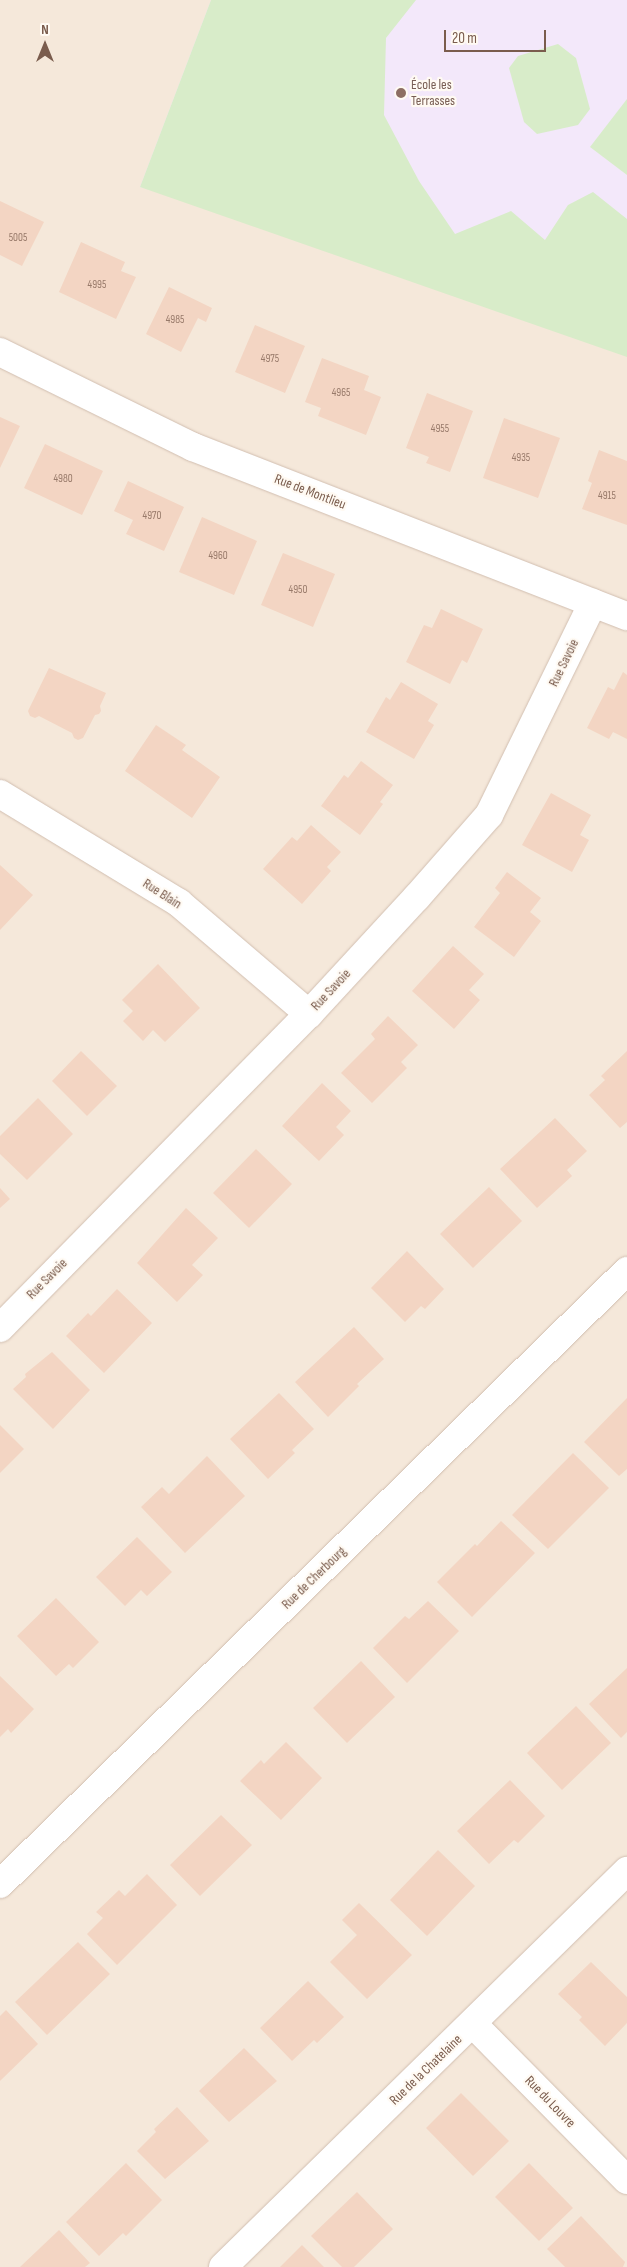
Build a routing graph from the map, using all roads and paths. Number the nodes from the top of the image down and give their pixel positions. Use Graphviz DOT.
graph roads {
  1 [pos="0,352"];
  2 [pos="593,603"];
  3 [pos="627,616"];
  4 [pos="0,794"];
  5 [pos="309,1014"];
  6 [pos="627,1271"];
  7 [pos="0,1328"];
  8 [pos="627,1871"];
  9 [pos="0,1884"];
  10 [pos="474,2024"];
  11 [pos="627,2180"];
  12 [pos="223,2267"];
  1 -- 2 [label="street, Rue de Montlieu"];
  2 -- 3 [label="street, Rue de Montlieu"];
  2 -- 5 [label="street, Rue Savoie"];
  4 -- 5 [label="street, Rue Blain"];
  5 -- 7 [label="street, Rue Savoie"];
  6 -- 9 [label="street, Rue de Cherbourg"];
  8 -- 10 [label="street, Rue de la Chatelaine"];
  10 -- 11 [label="street, Rue du Louvre"];
  10 -- 12 [label="street, Rue de la Chatelaine"];
}
